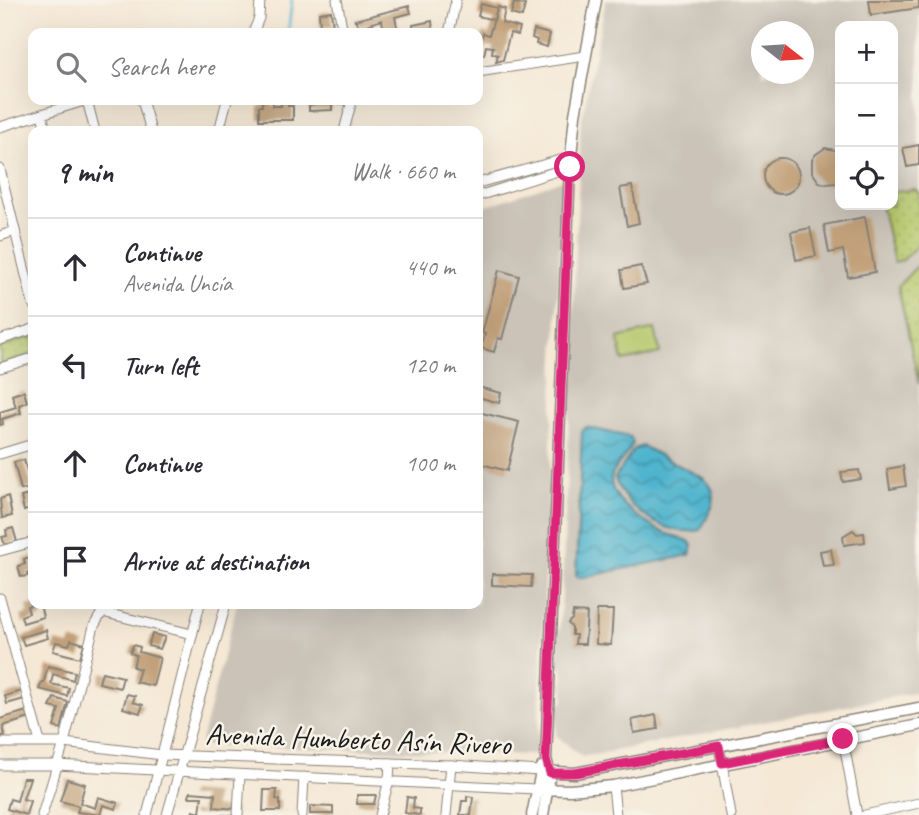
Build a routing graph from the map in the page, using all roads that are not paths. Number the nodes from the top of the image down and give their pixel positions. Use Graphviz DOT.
graph roads {
  1 [pos="260,0"];
  2 [pos="337,0"];
  3 [pos="456,0"];
  4 [pos="596,0"];
  5 [pos="255,28"];
  6 [pos="342,28"];
  7 [pos="450,28"];
  8 [pos="585,56"];
  9 [pos="483,71"];
  10 [pos="71,105"];
  11 [pos="88,105"];
  12 [pos="143,105"];
  13 [pos="227,105"];
  14 [pos="351,105"];
  15 [pos="42,114"];
  16 [pos="45,126"];
  17 [pos="94,126"];
  18 [pos="149,126"];
  19 [pos="220,126"];
  20 [pos="345,126"];
  21 [pos="0,127"];
  22 [pos="570,162"];
  23 [pos="0,169"];
  24 [pos="483,182"];
  25 [pos="483,194"];
  26 [pos="15,231"];
  27 [pos="0,236"];
  28 [pos="28,284"];
  29 [pos="28,331"];
  30 [pos="0,340"];
  31 [pos="28,360"];
  32 [pos="0,368"];
  33 [pos="28,446"];
  34 [pos="0,454"];
  35 [pos="28,543"];
  36 [pos="0,551"];
  37 [pos="0,598"];
  38 [pos="199,609"];
  39 [pos="225,609"];
  40 [pos="192,634"];
  41 [pos="919,708"];
  42 [pos="840,722"];
  43 [pos="919,724"];
  44 [pos="843,739"];
  45 [pos="40,742"];
  46 [pos="0,743"];
  47 [pos="64,743"];
  48 [pos="719,746"];
  49 [pos="162,755"];
  50 [pos="184,756"];
  51 [pos="390,763"];
  52 [pos="722,763"];
  53 [pos="0,765"];
  54 [pos="56,765"];
  55 [pos="452,765"];
  56 [pos="158,771"];
  57 [pos="545,772"];
  58 [pos="179,773"];
  59 [pos="240,775"];
  60 [pos="304,777"];
  61 [pos="389,780"];
  62 [pos="451,783"];
  63 [pos="612,786"];
  64 [pos="542,789"];
  65 [pos="919,803"];
  66 [pos="43,815"];
  67 [pos="146,815"];
  68 [pos="167,815"];
  69 [pos="238,815"];
  70 [pos="302,815"];
  71 [pos="380,815"];
  72 [pos="446,815"];
  73 [pos="532,815"];
  74 [pos="543,815"];
  75 [pos="616,815"];
  76 [pos="731,815"];
  77 [pos="857,815"];
  78 [pos="865,815"];
  1 -- 5 [label="street"];
  2 -- 6 [label="street"];
  3 -- 7 [label="street"];
  4 -- 8 [label="street"];
  8 -- 9 [label="street"];
  8 -- 22 [label="street"];
  10 -- 15 [label="street"];
  11 -- 17 [label="street"];
  12 -- 18 [label="street"];
  13 -- 19 [label="street"];
  14 -- 20 [label="street"];
  15 -- 16 [label="street"];
  15 -- 21 [label="street"];
  22 -- 24 [label="street"];
  22 -- 25 [label="street"];
  22 -- 57 [label="street"];
  23 -- 26 [label="street"];
  26 -- 27 [label="street"];
  26 -- 28 [label="street"];
  29 -- 30 [label="street"];
  31 -- 32 [label="street"];
  33 -- 34 [label="street"];
  35 -- 36 [label="street"];
  37 -- 45 [label="street"];
  38 -- 40 [label="street"];
  39 -- 50 [label="street"];
  40 -- 47 [label="street"];
  40 -- 49 [label="street"];
  41 -- 42 [label="street, Avenida Humberto Asín Rivero"];
  42 -- 44 [label="street"];
  42 -- 48 [label="street, Avenida Humberto Asín Rivero"];
  43 -- 44 [label="street, Avenida Humberto Asín Rivero"];
  44 -- 52 [label="street, Avenida Humberto Asín Rivero"];
  44 -- 77 [label="street"];
  45 -- 46 [label="street, Avenida Humberto Asín Rivero"];
  45 -- 47 [label="street, Avenida Humberto Asín Rivero"];
  47 -- 49 [label="street, Avenida Humberto Asín Rivero"];
  47 -- 54 [label="street"];
  48 -- 52 [label="street"];
  48 -- 57 [label="street, Avenida Humberto Asín Rivero"];
  49 -- 50 [label="street, Avenida Humberto Asín Rivero"];
  49 -- 56 [label="street"];
  50 -- 51 [label="street, Avenida Humberto Asín Rivero"];
  50 -- 58 [label="street"];
  51 -- 55 [label="street, Avenida Humberto Asín Rivero"];
  51 -- 61 [label="street"];
  52 -- 63 [label="street, Avenida Humberto Asín Rivero"];
  52 -- 76 [label="street"];
  53 -- 54 [label="street, Avenida Humberto Asín Rivero"];
  54 -- 56 [label="street, Avenida Humberto Asín Rivero"];
  54 -- 66 [label="street"];
  55 -- 57 [label="street, Avenida Humberto Asín Rivero"];
  55 -- 62 [label="street"];
  56 -- 58 [label="street, Avenida Humberto Asín Rivero"];
  56 -- 67 [label="street"];
  57 -- 64 [label="street"];
  58 -- 59 [label="street, Avenida Humberto Asín Rivero"];
  58 -- 68 [label="street"];
  59 -- 60 [label="street, Avenida Humberto Asín Rivero"];
  59 -- 69 [label="street"];
  60 -- 61 [label="street, Avenida Humberto Asín Rivero"];
  60 -- 70 [label="street"];
  61 -- 62 [label="street, Avenida Humberto Asín Rivero"];
  61 -- 71 [label="street"];
  62 -- 64 [label="street, Avenida Humberto Asín Rivero"];
  62 -- 72 [label="street"];
  63 -- 64 [label="street, Avenida Humberto Asín Rivero"];
  63 -- 75 [label="street"];
  64 -- 73 [label="street"];
  64 -- 74 [label="street"];
  65 -- 78 [label="street"];
}
